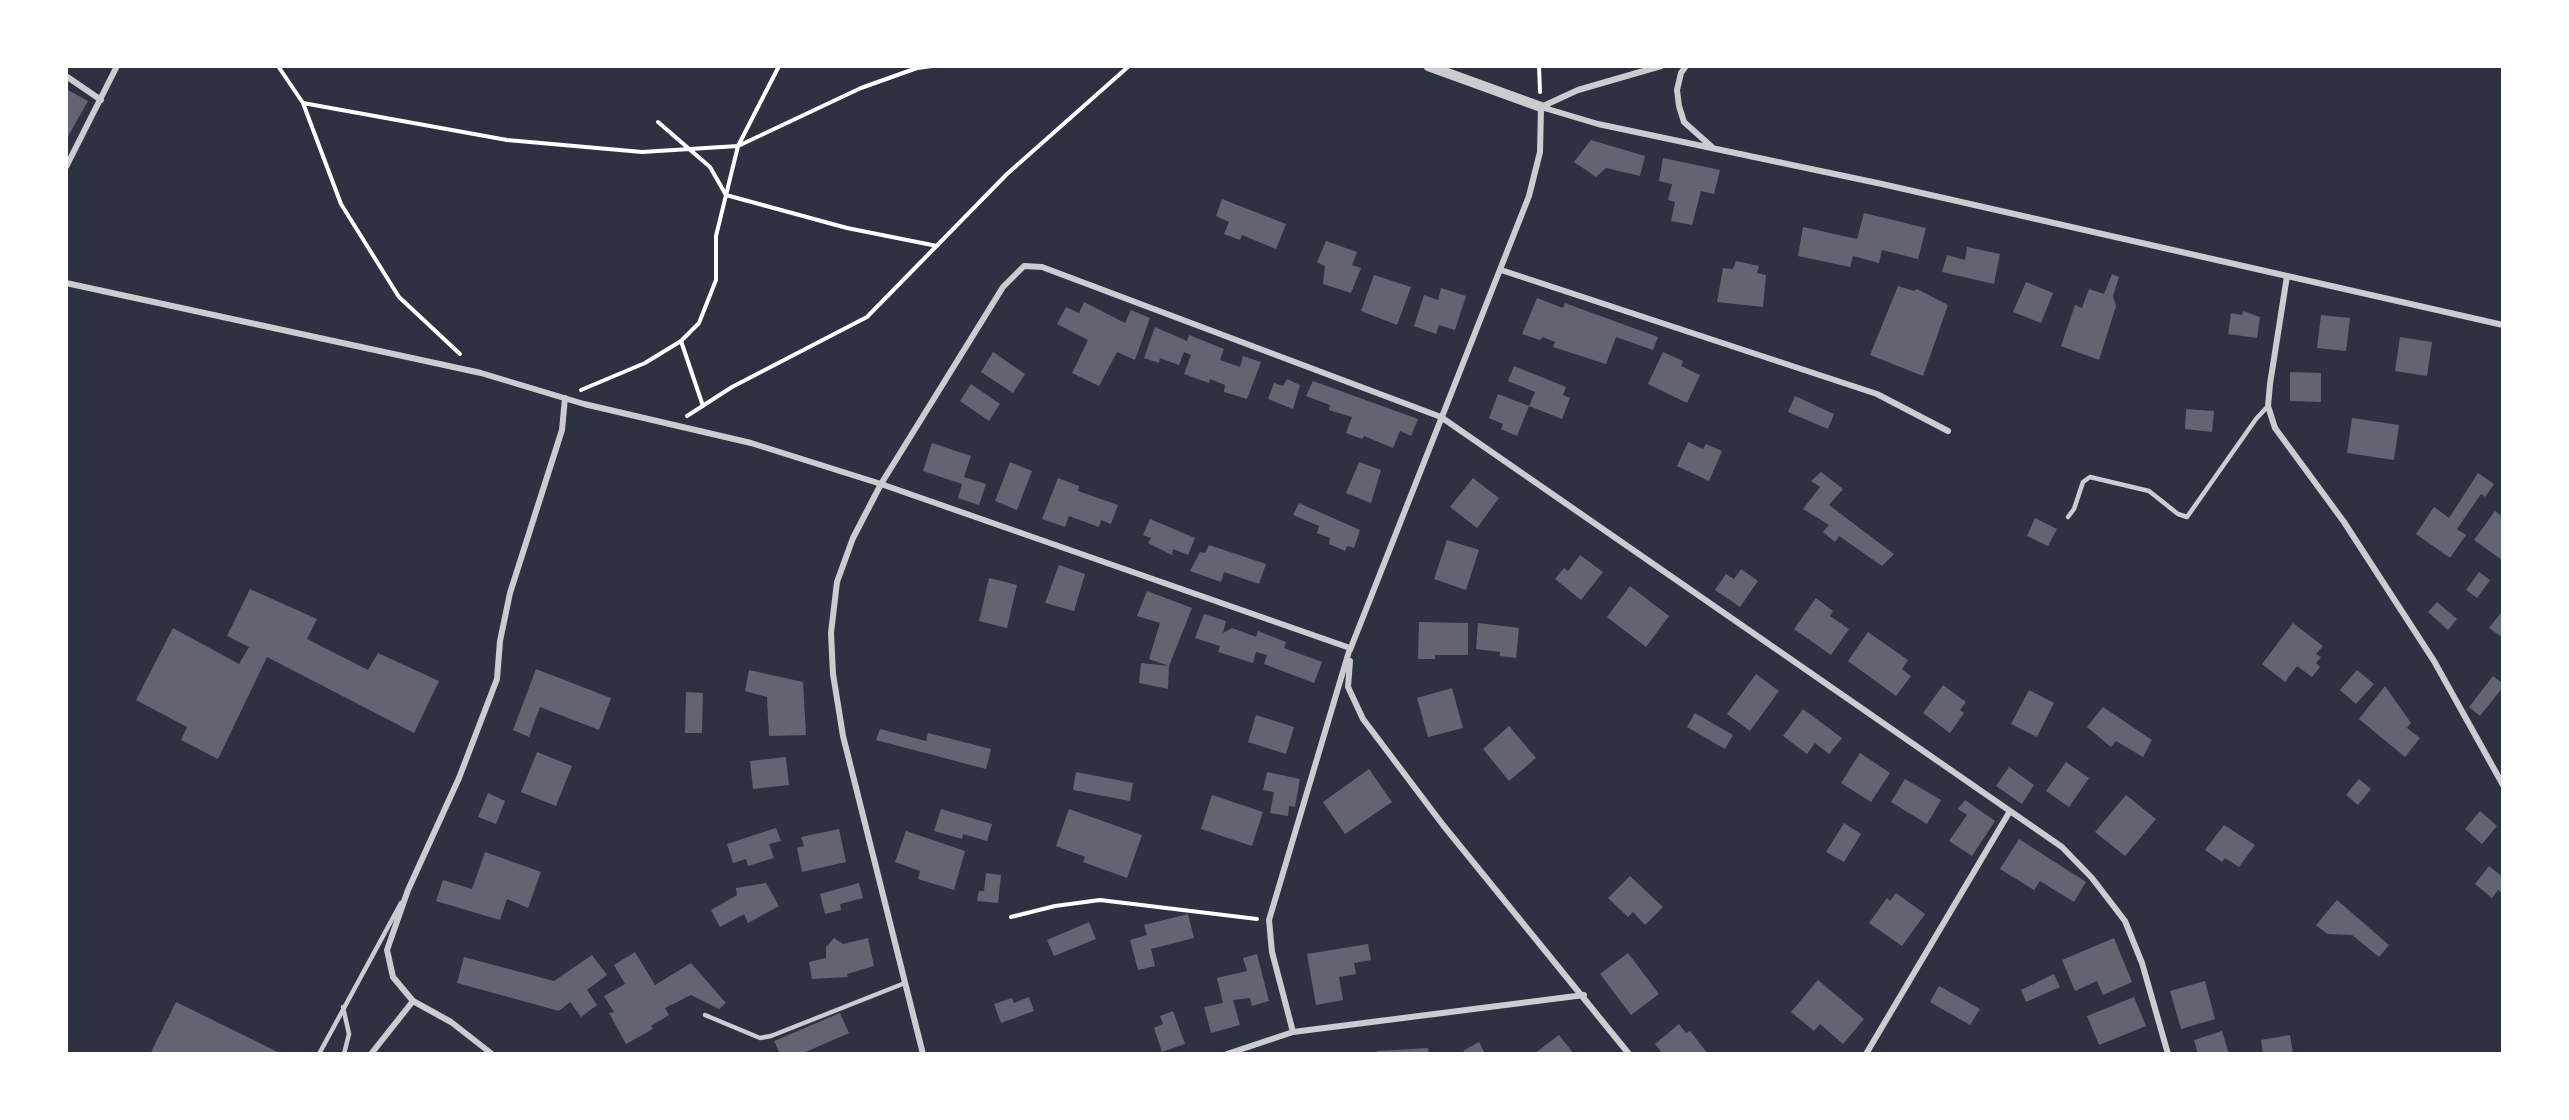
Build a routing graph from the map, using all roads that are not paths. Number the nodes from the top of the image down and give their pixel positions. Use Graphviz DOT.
graph roads {
  1 [pos="117,66"];
  2 [pos="1428,66"];
  3 [pos="1661,66"];
  4 [pos="1686,66"];
  5 [pos="66,76"];
  6 [pos="101,100"];
  7 [pos="1541,107"];
  8 [pos="1715,150"];
  9 [pos="66,167"];
  10 [pos="1501,270"];
  11 [pos="2287,276"];
  12 [pos="66,283"];
  13 [pos="2503,325"];
  14 [pos="565,398"];
  15 [pos="2268,406"];
  16 [pos="1441,417"];
  17 [pos="1948,431"];
  18 [pos="881,484"];
  19 [pos="2068,517"];
  20 [pos="1350,648"];
  21 [pos="2503,785"];
  22 [pos="2010,811"];
  23 [pos="408,891"];
  24 [pos="905,983"];
  25 [pos="1584,995"];
  26 [pos="413,1001"];
  27 [pos="343,1007"];
  28 [pos="705,1015"];
  29 [pos="1293,1032"];
  30 [pos="319,1054"];
  31 [pos="344,1054"];
  32 [pos="371,1054"];
  33 [pos="492,1054"];
  34 [pos="923,1054"];
  35 [pos="1227,1054"];
  36 [pos="1629,1054"];
  37 [pos="1866,1054"];
  38 [pos="2168,1054"];
  1 -- 6 [label="street"];
  2 -- 7 [label="street"];
  3 -- 7 [label="street"];
  4 -- 8 [label="street"];
  5 -- 6 [label="street"];
  6 -- 9 [label="street"];
  7 -- 8 [label="street"];
  7 -- 10 [label="street"];
  8 -- 11 [label="street"];
  10 -- 16 [label="street"];
  10 -- 17 [label="street"];
  11 -- 13 [label="street"];
  11 -- 15 [label="street"];
  12 -- 14 [label="street"];
  14 -- 18 [label="street"];
  14 -- 23 [label="street"];
  15 -- 19 [label="lane"];
  15 -- 21 [label="street"];
  16 -- 18 [label="street"];
  16 -- 20 [label="street"];
  16 -- 22 [label="street"];
  18 -- 20 [label="street"];
  18 -- 24 [label="street"];
  20 -- 25 [label="street"];
  20 -- 29 [label="street"];
  22 -- 37 [label="street"];
  22 -- 38 [label="street"];
  23 -- 26 [label="street"];
  23 -- 27 [label="lane"];
  24 -- 28 [label="lane"];
  24 -- 34 [label="street"];
  25 -- 29 [label="street"];
  25 -- 36 [label="street"];
  26 -- 32 [label="street"];
  26 -- 33 [label="street"];
  27 -- 30 [label="lane"];
  27 -- 31 [label="lane"];
  29 -- 35 [label="street"];
}
